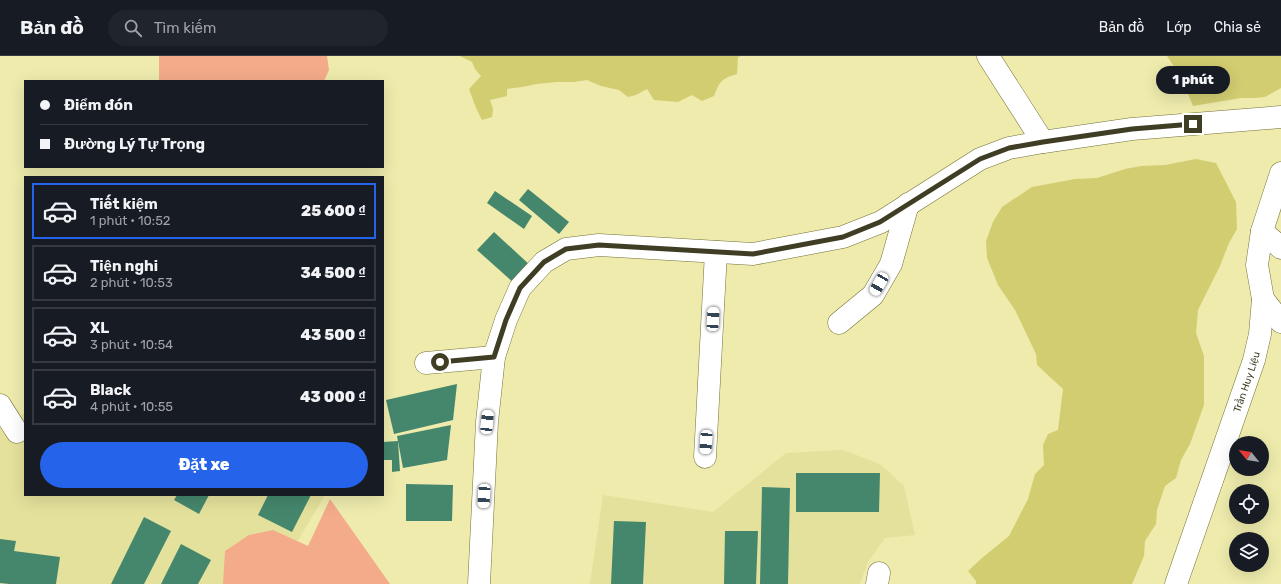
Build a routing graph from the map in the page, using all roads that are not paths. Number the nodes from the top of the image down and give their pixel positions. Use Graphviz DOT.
graph roads {
  1 [pos="988,56"];
  2 [pos="1281,117"];
  3 [pos="1043,142"];
  4 [pos="1281,173"];
  5 [pos="908,204"];
  6 [pos="1262,231"];
  7 [pos="1281,248"];
  8 [pos="716,252"];
  9 [pos="1264,298"];
  10 [pos="1281,322"];
  11 [pos="839,323"];
  12 [pos="494,357"];
  13 [pos="426,363"];
  14 [pos="0,405"];
  15 [pos="18,432"];
  16 [pos="705,457"];
  17 [pos="479,584"];
  18 [pos="1176,584"];
  1 -- 3 [label="street"];
  2 -- 3 [label="street"];
  3 -- 5 [label="street"];
  4 -- 6 [label="street, Trần Huy Liệu"];
  5 -- 8 [label="street"];
  5 -- 11 [label="street"];
  6 -- 7 [label="street"];
  6 -- 9 [label="street, Trần Huy Liệu"];
  8 -- 12 [label="street"];
  8 -- 16 [label="street"];
  9 -- 10 [label="street"];
  9 -- 18 [label="street, Trần Huy Liệu"];
  12 -- 13 [label="street"];
  12 -- 17 [label="street"];
  14 -- 15 [label="street"];
}
